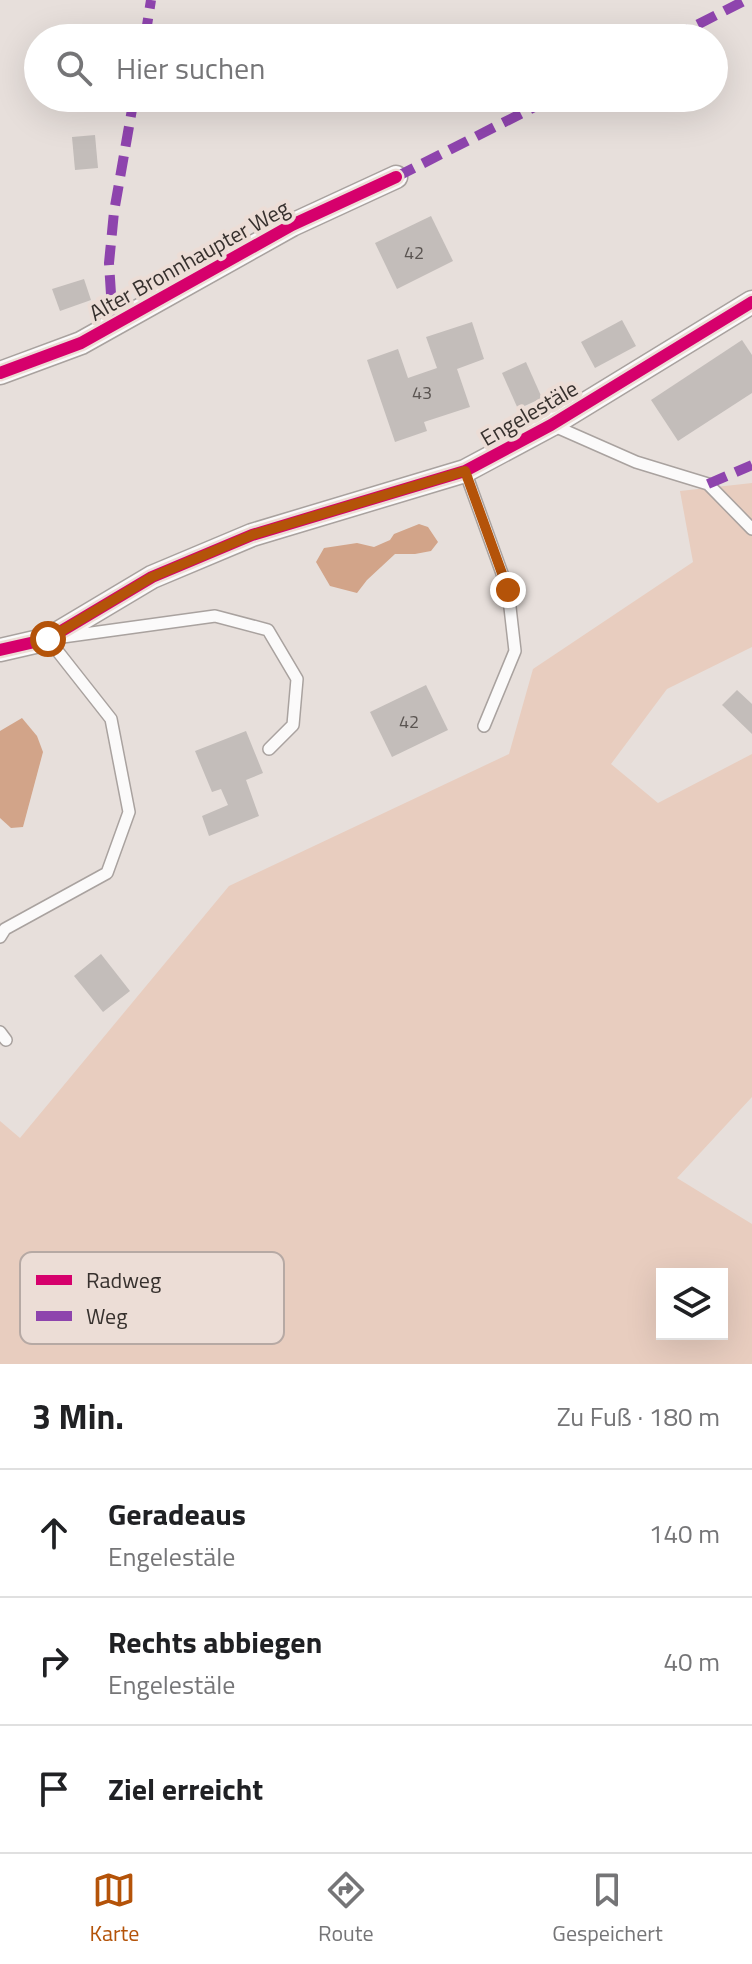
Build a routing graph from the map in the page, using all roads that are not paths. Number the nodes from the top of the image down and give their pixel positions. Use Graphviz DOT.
graph roads {
  1 [pos="396,177"];
  2 [pos="752,302"];
  3 [pos="0,373"];
  4 [pos="551,425"];
  5 [pos="465,471"];
  6 [pos="752,529"];
  7 [pos="48,639"];
  8 [pos="0,650"];
  9 [pos="484,726"];
  10 [pos="269,749"];
  11 [pos="0,937"];
  1 -- 3 [label="street, Alter Bronnhaupter Weg"];
  2 -- 4 [label="street, Engelestäle"];
  4 -- 5 [label="street, Engelestäle"];
  4 -- 6 [label="lane, Engelestäle"];
  5 -- 7 [label="street, Engelestäle"];
  5 -- 9 [label="lane, Engelestäle"];
  7 -- 8 [label="street, Engelestäle"];
  7 -- 10 [label="lane"];
  7 -- 11 [label="lane"];
}
